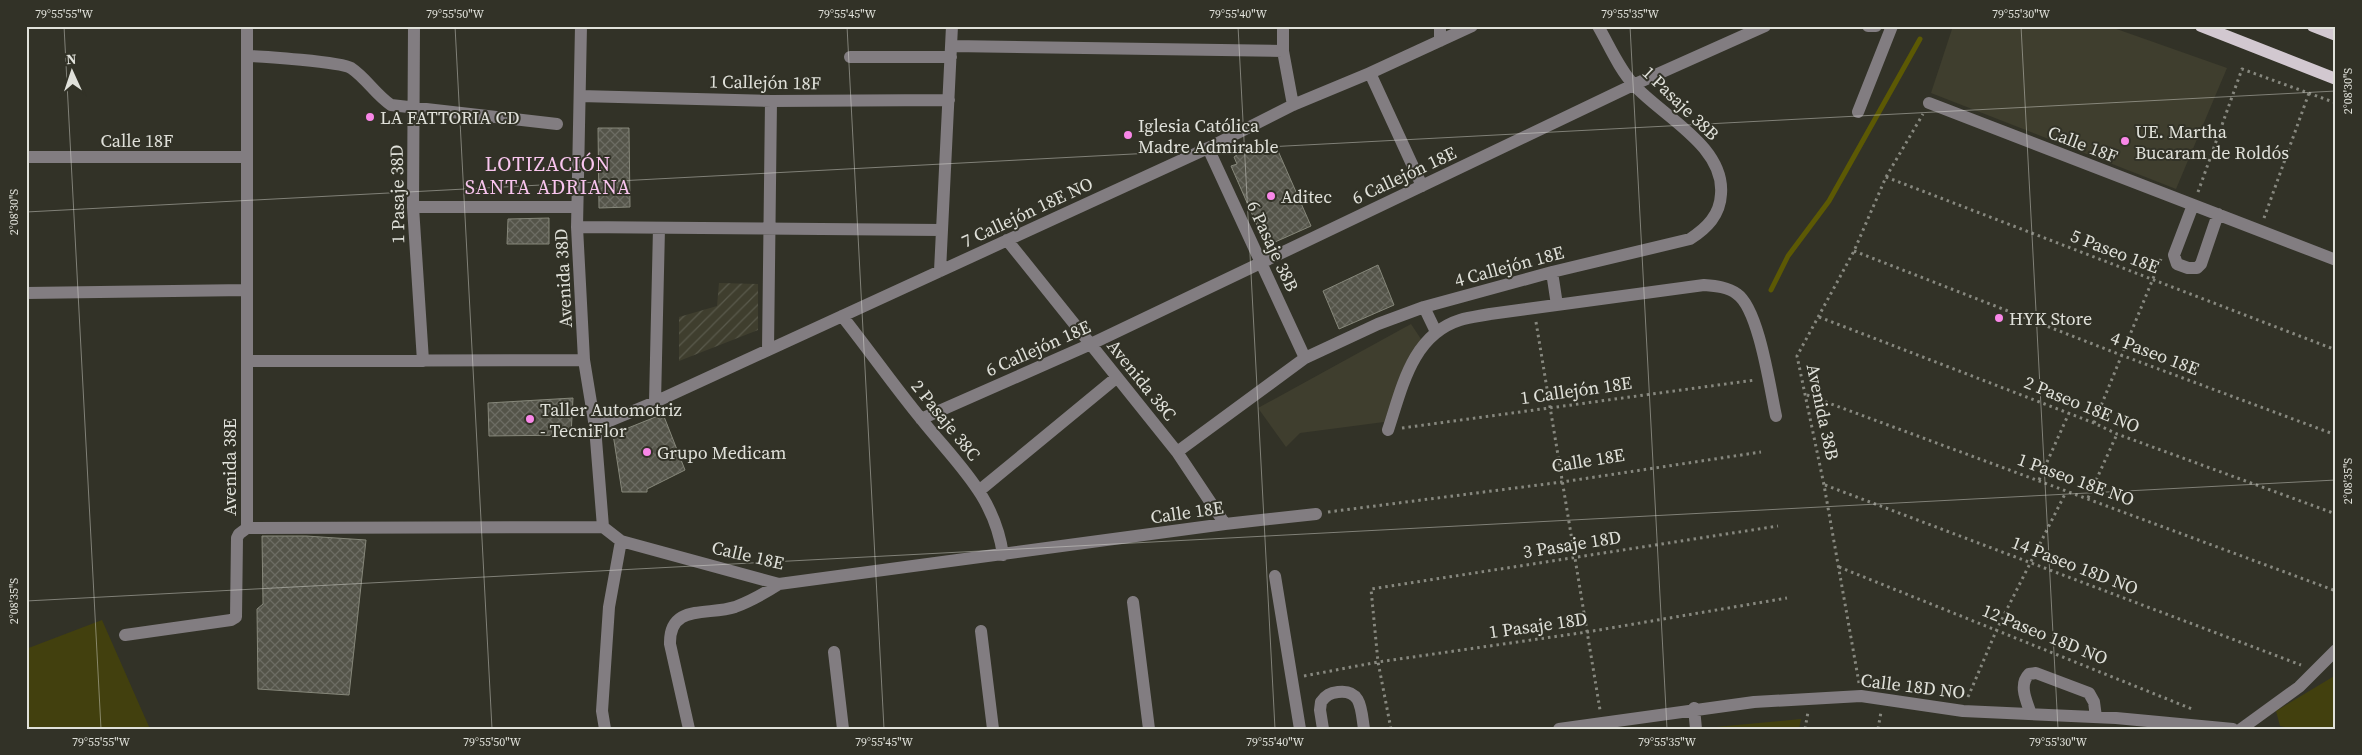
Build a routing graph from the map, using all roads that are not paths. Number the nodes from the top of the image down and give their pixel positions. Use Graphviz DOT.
graph roads {
  1 [pos="247,26"];
  2 [pos="414,26"];
  3 [pos="581,26"];
  4 [pos="952,26"];
  5 [pos="1283,26"];
  6 [pos="1440,26"];
  7 [pos="1472,26"];
  8 [pos="1598,26"];
  9 [pos="1765,26"];
  10 [pos="1868,26"];
  11 [pos="1876,26"];
  12 [pos="1892,26"];
  13 [pos="2201,26"];
  14 [pos="2313,26"];
  15 [pos="2336,35"];
  16 [pos="1440,41"];
  17 [pos="1284,51"];
  18 [pos="952,52"];
  19 [pos="247,56"];
  20 [pos="850,57"];
  21 [pos="1370,73"];
  22 [pos="2336,79"];
  23 [pos="1633,84"];
  24 [pos="580,96"];
  25 [pos="949,100"];
  26 [pos="771,101"];
  27 [pos="1929,103"];
  28 [pos="1293,105"];
  29 [pos="414,109"];
  30 [pos="1858,112"];
  31 [pos="557,124"];
  32 [pos="1208,148"];
  33 [pos="26,157"];
  34 [pos="247,157"];
  35 [pos="1422,186"];
  36 [pos="2193,205"];
  37 [pos="413,207"];
  38 [pos="577,207"];
  39 [pos="1717,210"];
  40 [pos="2218,214"];
  41 [pos="577,227"];
  42 [pos="768,227"];
  43 [pos="659,228"];
  44 [pos="941,230"];
  45 [pos="1007,240"];
  46 [pos="2336,260"];
  47 [pos="1261,262"];
  48 [pos="940,271"];
  49 [pos="1552,272"];
  50 [pos="247,290"];
  51 [pos="26,293"];
  52 [pos="1557,305"];
  53 [pos="1424,307"];
  54 [pos="842,316"];
  55 [pos="1436,332"];
  56 [pos="1091,344"];
  57 [pos="768,350"];
  58 [pos="1305,358"];
  59 [pos="584,360"];
  60 [pos="247,361"];
  61 [pos="423,361"];
  62 [pos="1116,378"];
  63 [pos="655,402"];
  64 [pos="1776,416"];
  65 [pos="921,419"];
  66 [pos="595,427"];
  67 [pos="1388,430"];
  68 [pos="1177,452"];
  69 [pos="980,490"];
  70 [pos="1316,514"];
  71 [pos="1225,524"];
  72 [pos="603,527"];
  73 [pos="247,528"];
  74 [pos="621,541"];
  75 [pos="1004,555"];
  76 [pos="1275,576"];
  77 [pos="779,584"];
  78 [pos="1133,602"];
  79 [pos="981,631"];
  80 [pos="125,635"];
  81 [pos="2336,650"];
  82 [pos="834,652"];
  83 [pos="1694,708"];
  84 [pos="2030,714"];
  85 [pos="2096,717"];
  86 [pos="605,729"];
  87 [pos="689,729"];
  88 [pos="843,729"];
  89 [pos="993,729"];
  90 [pos="1149,729"];
  91 [pos="1300,729"];
  92 [pos="1323,729"];
  93 [pos="1364,729"];
  94 [pos="1559,729"];
  95 [pos="1696,729"];
  96 [pos="2234,729"];
  97 [pos="2241,729"];
  1 -- 19 [label="street, Avenida 38E"];
  2 -- 29 [label="street, 1 Pasaje 38D"];
  3 -- 24 [label="street, Avenida 38D"];
  4 -- 18 [label="street"];
  5 -- 17 [label="street"];
  6 -- 16 [label="street"];
  7 -- 16 [label="street, 7 Callejón 18E NO"];
  8 -- 23 [label="street, 1 Pasaje 38B"];
  9 -- 23 [label="street, 6 Callejón 18E"];
  10 -- 11 [label="street"];
  12 -- 30 [label="street"];
  13 -- 22 [label="main road"];
  14 -- 15 [label="main road"];
  16 -- 21 [label="street, 7 Callejón 18E NO"];
  17 -- 18 [label="street"];
  17 -- 28 [label="street"];
  18 -- 20 [label="street"];
  18 -- 25 [label="street"];
  19 -- 29 [label="street"];
  19 -- 34 [label="street, Avenida 38E"];
  21 -- 28 [label="street, 7 Callejón 18E NO"];
  21 -- 35 [label="street"];
  23 -- 35 [label="street, 6 Callejón 18E"];
  23 -- 39 [label="street, 1 Pasaje 38B"];
  24 -- 26 [label="street, 1 Callejón 18F"];
  24 -- 38 [label="street, Avenida 38D"];
  25 -- 26 [label="street, 1 Callejón 18F"];
  25 -- 44 [label="street"];
  26 -- 42 [label="street"];
  27 -- 36 [label="street, Calle 18F"];
  28 -- 32 [label="street, 7 Callejón 18E NO"];
  29 -- 31 [label="street"];
  29 -- 37 [label="street, 1 Pasaje 38D"];
  32 -- 45 [label="street, 7 Callejón 18E NO"];
  32 -- 47 [label="street, 6 Pasaje 38B"];
  33 -- 34 [label="street, Calle 18F"];
  34 -- 50 [label="street, Avenida 38E"];
  35 -- 47 [label="street, 6 Callejón 18E"];
  36 -- 40 [label="street, Calle 18F"];
  36 -- 40 [label="street"];
  37 -- 38 [label="street"];
  37 -- 61 [label="street, 1 Pasaje 38D"];
  38 -- 41 [label="street, Avenida 38D"];
  39 -- 49 [label="street, 4 Callejón 18E"];
  40 -- 46 [label="street, Calle 18F"];
  41 -- 43 [label="street"];
  41 -- 59 [label="street, Avenida 38D"];
  42 -- 43 [label="street"];
  42 -- 44 [label="street"];
  42 -- 57 [label="street"];
  43 -- 63 [label="street"];
  44 -- 48 [label="street"];
  45 -- 48 [label="street, 7 Callejón 18E NO"];
  45 -- 56 [label="street, Avenida 38C"];
  47 -- 56 [label="street, 6 Callejón 18E"];
  47 -- 58 [label="street, 6 Pasaje 38B"];
  48 -- 54 [label="street, 7 Callejón 18E NO"];
  49 -- 52 [label="street"];
  49 -- 53 [label="street, 4 Callejón 18E"];
  50 -- 51 [label="street"];
  50 -- 60 [label="street, Avenida 38E"];
  52 -- 55 [label="street"];
  52 -- 64 [label="street"];
  53 -- 55 [label="street"];
  53 -- 58 [label="street, 4 Callejón 18E"];
  54 -- 57 [label="street, 7 Callejón 18E NO"];
  54 -- 65 [label="street, 2 Pasaje 38C"];
  55 -- 67 [label="street"];
  56 -- 62 [label="street, Avenida 38C"];
  56 -- 65 [label="street, 6 Callejón 18E"];
  57 -- 63 [label="street, 7 Callejón 18E NO"];
  58 -- 68 [label="street, 4 Callejón 18E"];
  59 -- 61 [label="street"];
  59 -- 66 [label="street, Avenida 38D"];
  60 -- 61 [label="street"];
  60 -- 73 [label="street, Avenida 38E"];
  62 -- 68 [label="street, Avenida 38C"];
  62 -- 69 [label="street"];
  63 -- 66 [label="street, 7 Callejón 18E NO"];
  65 -- 69 [label="street, 2 Pasaje 38C"];
  66 -- 72 [label="street, Avenida 38D"];
  68 -- 71 [label="street, Avenida 38C"];
  69 -- 75 [label="street, 2 Pasaje 38C"];
  70 -- 71 [label="street, Calle 18E"];
  71 -- 75 [label="street, Calle 18E"];
  72 -- 73 [label="street, Avenida 38E"];
  72 -- 74 [label="street"];
  73 -- 80 [label="street"];
  74 -- 77 [label="street, Calle 18E"];
  74 -- 86 [label="street"];
  75 -- 77 [label="street, Calle 18E"];
  76 -- 91 [label="street"];
  77 -- 87 [label="street"];
  78 -- 90 [label="street"];
  79 -- 89 [label="street"];
  81 -- 97 [label="street"];
  82 -- 88 [label="street"];
  83 -- 84 [label="street, Calle 18D NO"];
  83 -- 94 [label="street, Calle 18D NO"];
  83 -- 95 [label="street"];
  84 -- 85 [label="street, Calle 18D NO"];
  84 -- 85 [label="street"];
  85 -- 96 [label="street, Calle 18D NO"];
  92 -- 93 [label="street"];
}
